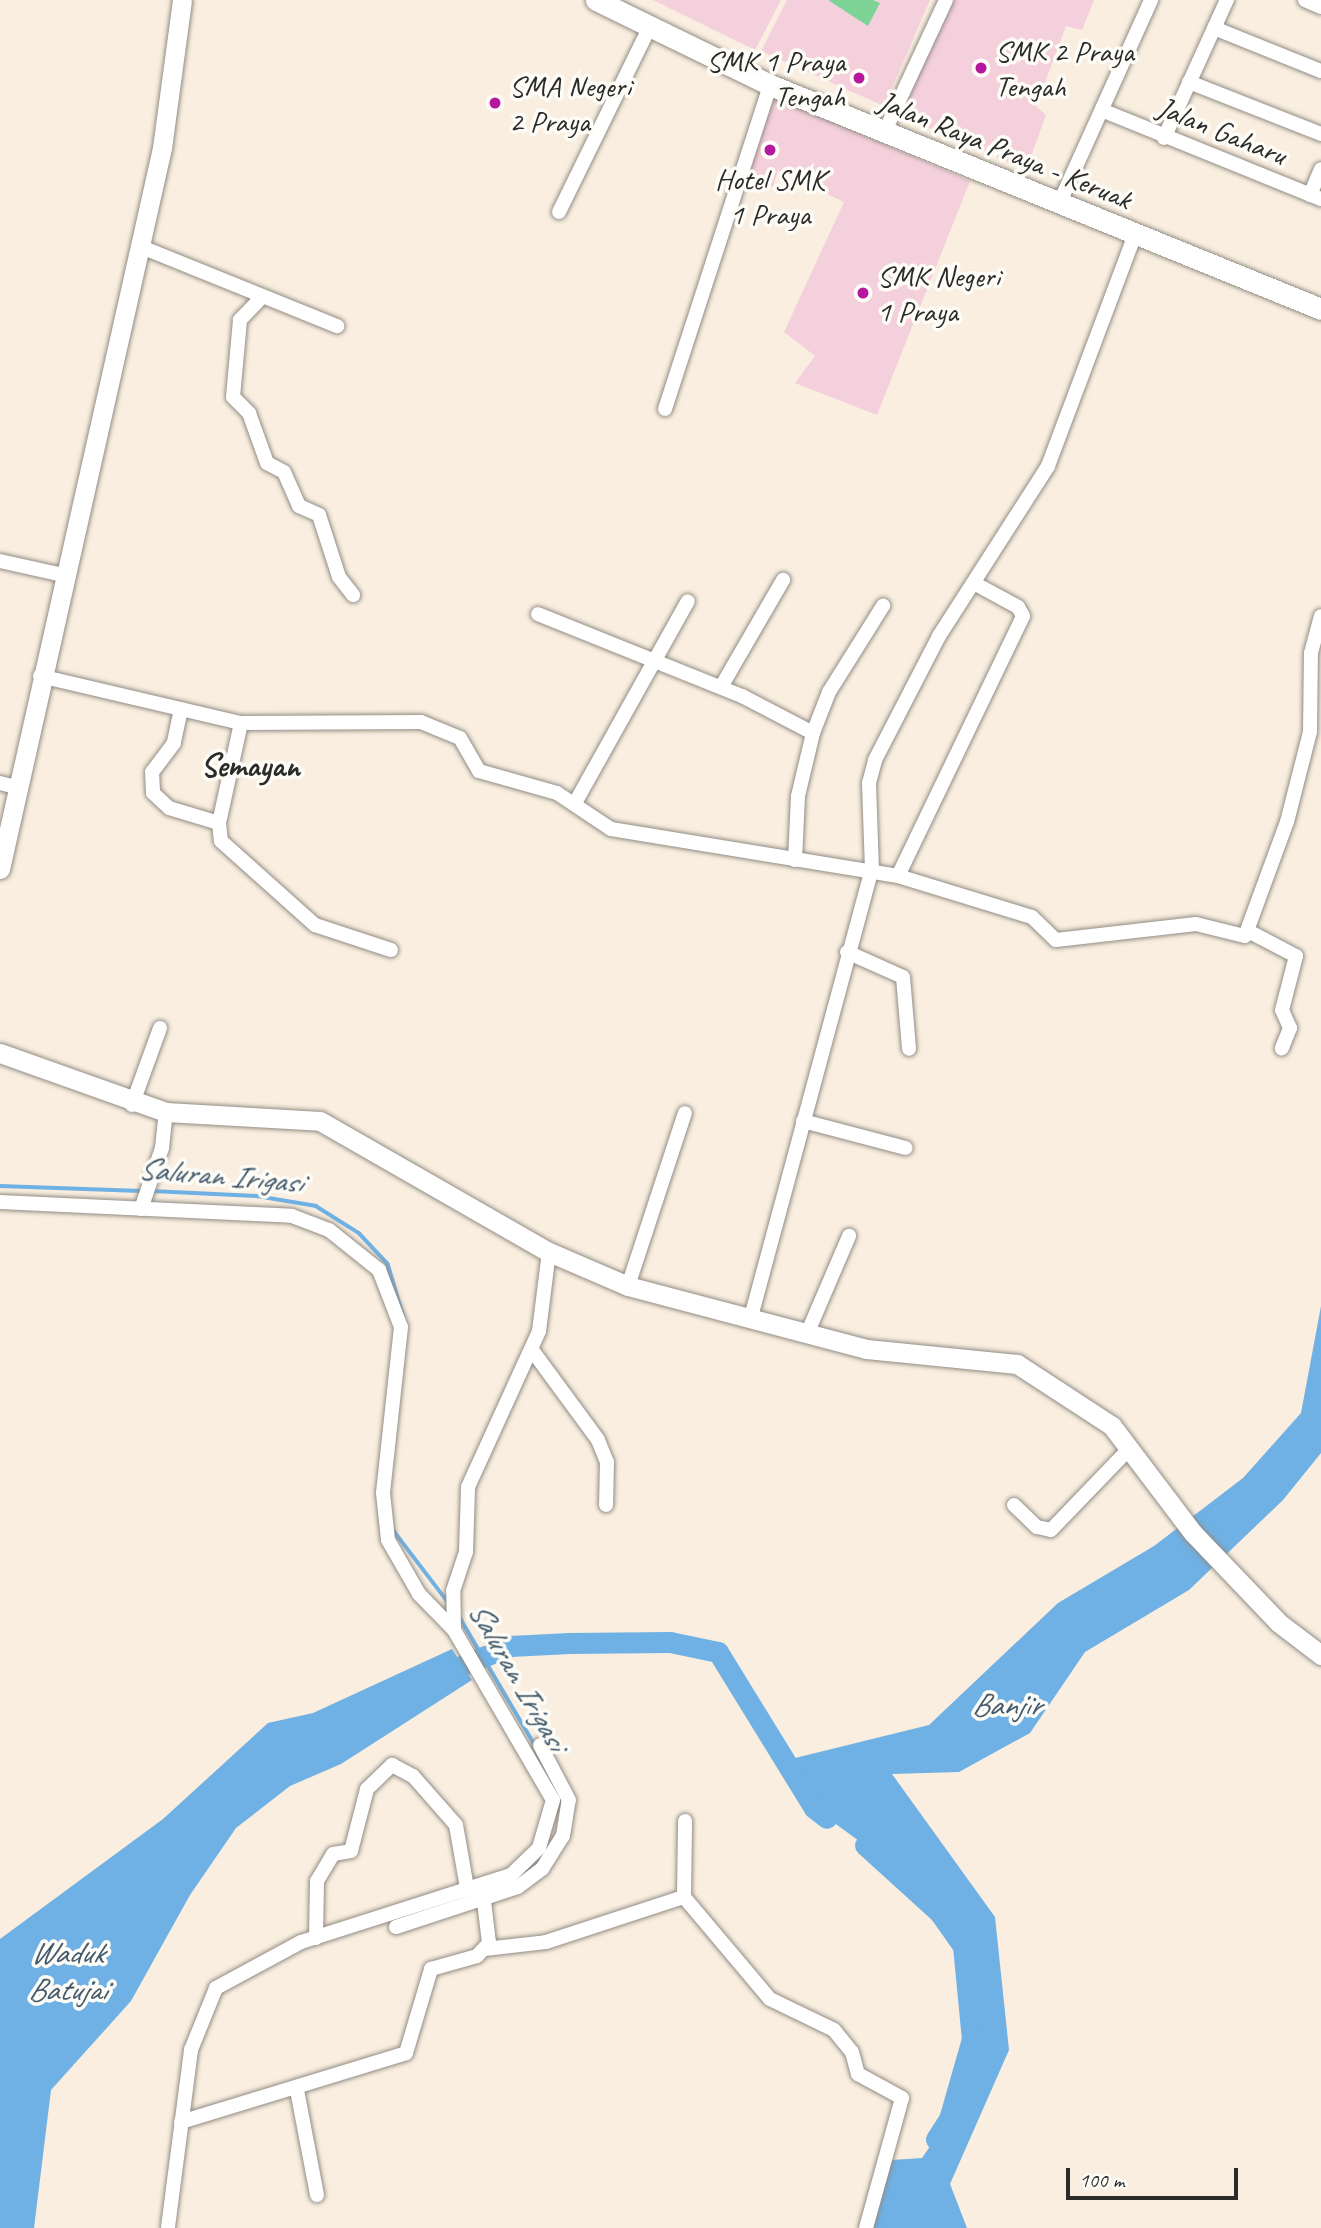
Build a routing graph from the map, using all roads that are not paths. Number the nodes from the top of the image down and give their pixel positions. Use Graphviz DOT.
graph roads {
  1 [pos="182,0"];
  2 [pos="596,0"];
  3 [pos="946,0"];
  4 [pos="1152,0"];
  5 [pos="1227,0"];
  6 [pos="1305,0"];
  7 [pos="1321,7"];
  8 [pos="650,26"];
  9 [pos="1214,28"];
  10 [pos="1321,71"];
  11 [pos="1189,82"];
  12 [pos="770,85"];
  13 [pos="1104,111"];
  14 [pos="884,133"];
  15 [pos="1321,134"];
  16 [pos="1164,138"];
  17 [pos="1321,169"];
  18 [pos="1315,197"];
  19 [pos="1059,204"];
  20 [pos="559,212"];
  21 [pos="1135,234"];
  22 [pos="139,246"];
  23 [pos="262,297"];
  24 [pos="1321,309"];
  25 [pos="337,326"];
  26 [pos="665,409"];
  27 [pos="0,561"];
  28 [pos="63,575"];
  29 [pos="783,580"];
  30 [pos="974,583"];
  31 [pos="353,595"];
  32 [pos="688,601"];
  33 [pos="883,606"];
  34 [pos="538,614"];
  35 [pos="1321,616"];
  36 [pos="655,662"];
  37 [pos="40,676"];
  38 [pos="721,687"];
  39 [pos="181,709"];
  40 [pos="241,723"];
  41 [pos="813,733"];
  42 [pos="8,785"];
  43 [pos="575,803"];
  44 [pos="6,807"];
  45 [pos="219,823"];
  46 [pos="795,860"];
  47 [pos="0,869"];
  48 [pos="872,870"];
  49 [pos="898,876"];
  50 [pos="1250,932"];
  51 [pos="391,950"];
  52 [pos="847,952"];
  53 [pos="160,1028"];
  54 [pos="1282,1048"];
  55 [pos="909,1049"];
  56 [pos="0,1053"];
  57 [pos="132,1104"];
  58 [pos="166,1112"];
  59 [pos="685,1112"];
  60 [pos="803,1121"];
  61 [pos="906,1148"];
  62 [pos="0,1202"];
  63 [pos="141,1209"];
  64 [pos="849,1236"];
  65 [pos="549,1252"];
  66 [pos="628,1286"];
  67 [pos="751,1317"];
  68 [pos="807,1334"];
  69 [pos="532,1350"];
  70 [pos="1131,1447"];
  71 [pos="606,1504"];
  72 [pos="1014,1505"];
  73 [pos="454,1620"];
  74 [pos="1321,1655"];
  75 [pos="540,1745"];
  76 [pos="547,1770"];
  77 [pos="685,1821"];
  78 [pos="480,1890"];
  79 [pos="684,1897"];
  80 [pos="396,1927"];
  81 [pos="316,1938"];
  82 [pos="485,1949"];
  83 [pos="297,2090"];
  84 [pos="185,2121"];
  85 [pos="317,2195"];
  86 [pos="168,2228"];
  87 [pos="866,2228"];
  1 -- 22 [label="street"];
  2 -- 8 [label="main road, Jalan Raya Praya - Keruak"];
  3 -- 14 [label="street"];
  4 -- 13 [label="street"];
  5 -- 9 [label="street"];
  6 -- 7 [label="street"];
  8 -- 12 [label="main road, Jalan Raya Praya - Keruak"];
  8 -- 20 [label="street"];
  9 -- 10 [label="street"];
  9 -- 11 [label="street"];
  11 -- 15 [label="street"];
  11 -- 16 [label="street"];
  12 -- 14 [label="main road, Jalan Raya Praya - Keruak"];
  12 -- 26 [label="street"];
  13 -- 16 [label="street, Jalan Gaharu"];
  13 -- 19 [label="street"];
  14 -- 19 [label="main road, Jalan Raya Praya - Keruak"];
  16 -- 18 [label="street, Jalan Gaharu"];
  17 -- 18 [label="street"];
  19 -- 21 [label="main road, Jalan Raya Praya - Keruak"];
  21 -- 24 [label="main road, Jalan Raya Praya - Keruak"];
  21 -- 30 [label="street"];
  22 -- 23 [label="street"];
  22 -- 28 [label="street"];
  23 -- 25 [label="street"];
  23 -- 31 [label="street"];
  27 -- 28 [label="street"];
  28 -- 37 [label="street"];
  29 -- 38 [label="street"];
  30 -- 48 [label="street"];
  30 -- 49 [label="street"];
  32 -- 36 [label="street"];
  33 -- 41 [label="street"];
  34 -- 36 [label="street"];
  35 -- 50 [label="street"];
  36 -- 38 [label="street"];
  36 -- 43 [label="street"];
  37 -- 39 [label="street"];
  37 -- 42 [label="street"];
  38 -- 41 [label="street"];
  39 -- 40 [label="street"];
  39 -- 45 [label="street"];
  40 -- 43 [label="street"];
  40 -- 45 [label="street"];
  41 -- 46 [label="street"];
  42 -- 44 [label="street"];
  43 -- 46 [label="street"];
  44 -- 47 [label="street"];
  45 -- 51 [label="street"];
  46 -- 48 [label="street"];
  48 -- 49 [label="street"];
  48 -- 52 [label="street"];
  49 -- 50 [label="street"];
  50 -- 54 [label="street"];
  52 -- 55 [label="street"];
  52 -- 60 [label="street"];
  53 -- 57 [label="street"];
  56 -- 57 [label="street"];
  57 -- 58 [label="street"];
  58 -- 63 [label="street"];
  58 -- 65 [label="street"];
  59 -- 66 [label="street"];
  60 -- 61 [label="street"];
  60 -- 67 [label="street"];
  62 -- 63 [label="street"];
  63 -- 73 [label="street"];
  64 -- 68 [label="street"];
  65 -- 66 [label="street"];
  65 -- 69 [label="street"];
  66 -- 67 [label="street"];
  67 -- 68 [label="street"];
  68 -- 70 [label="street"];
  69 -- 71 [label="street"];
  69 -- 73 [label="street"];
  70 -- 72 [label="street"];
  70 -- 74 [label="street"];
  73 -- 76 [label="street"];
  75 -- 76 [label="street"];
  76 -- 78 [label="street"];
  77 -- 79 [label="street"];
  78 -- 80 [label="street"];
  78 -- 81 [label="street"];
  78 -- 81 [label="street"];
  78 -- 82 [label="street"];
  79 -- 82 [label="street"];
  79 -- 87 [label="street"];
  81 -- 84 [label="street"];
  82 -- 83 [label="street"];
  83 -- 84 [label="street"];
  83 -- 85 [label="street"];
  84 -- 86 [label="street"];
}
